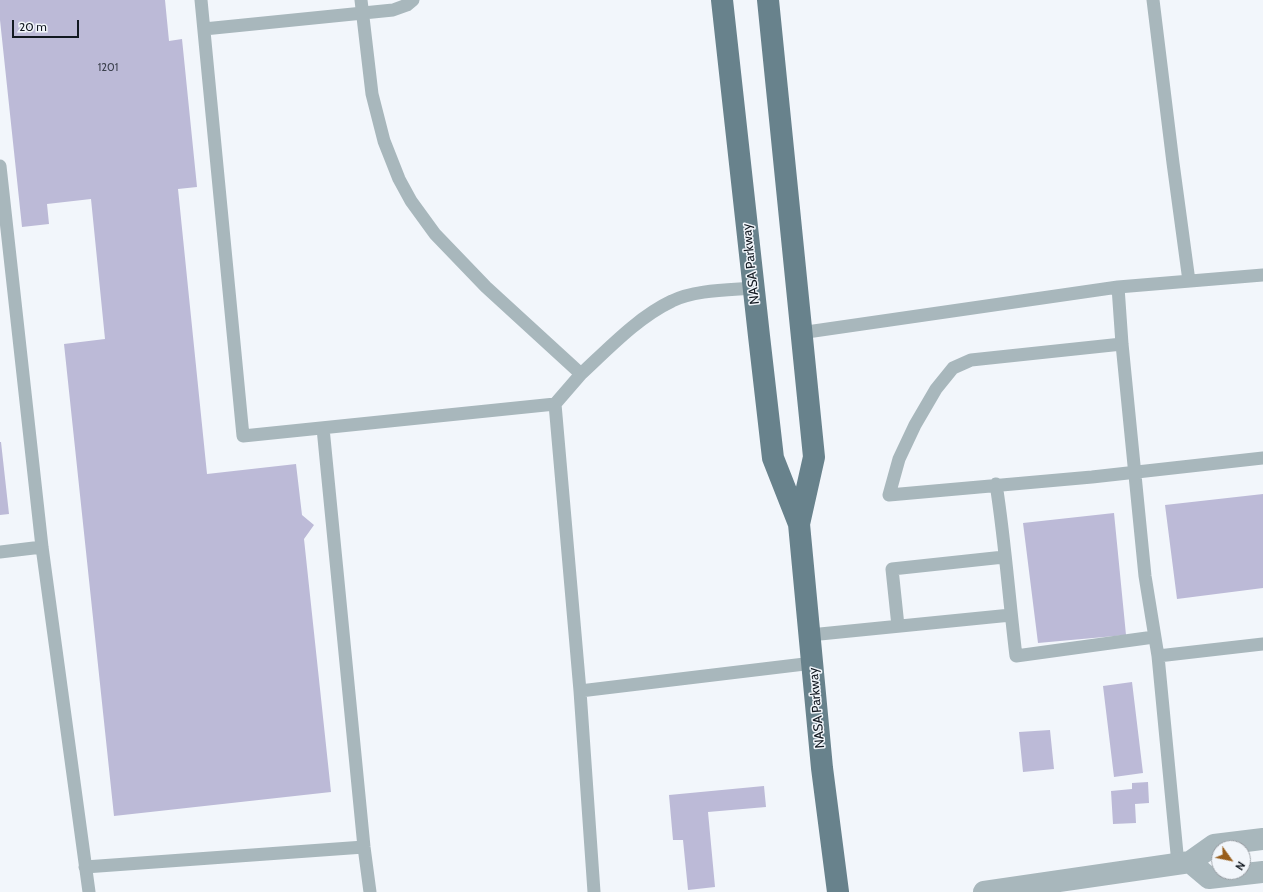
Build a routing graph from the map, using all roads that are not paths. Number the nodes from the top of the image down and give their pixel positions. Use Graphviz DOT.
graph roads {
  1 [pos="201,0"];
  2 [pos="361,0"];
  3 [pos="413,0"];
  4 [pos="722,0"];
  5 [pos="768,0"];
  6 [pos="1153,0"];
  7 [pos="363,14"];
  8 [pos="204,29"];
  9 [pos="0,166"];
  10 [pos="1263,275"];
  11 [pos="1189,281"];
  12 [pos="1118,287"];
  13 [pos="753,288"];
  14 [pos="800,333"];
  15 [pos="1122,344"];
  16 [pos="581,374"];
  17 [pos="555,404"];
  18 [pos="323,428"];
  19 [pos="1263,458"];
  20 [pos="1134,471"];
  21 [pos="996,484"];
  22 [pos="799,524"];
  23 [pos="42,547"];
  24 [pos="0,552"];
  25 [pos="1004,557"];
  26 [pos="1011,615"];
  27 [pos="898,626"];
  28 [pos="810,635"];
  29 [pos="1154,637"];
  30 [pos="1263,644"];
  31 [pos="1158,656"];
  32 [pos="813,663"];
  33 [pos="580,691"];
  34 [pos="1263,839"];
  35 [pos="364,847"];
  36 [pos="1184,863"];
  37 [pos="85,867"];
  38 [pos="1263,872"];
  39 [pos="1074,886"];
  40 [pos="89,892"];
  41 [pos="370,892"];
  42 [pos="594,892"];
  43 [pos="838,892"];
  44 [pos="984,892"];
  1 -- 8 [label="lane"];
  2 -- 7 [label="lane"];
  3 -- 7 [label="lane"];
  4 -- 13 [label="main road, NASA Parkway"];
  5 -- 14 [label="main road, NASA Parkway"];
  6 -- 11 [label="lane"];
  7 -- 8 [label="lane"];
  7 -- 16 [label="lane"];
  8 -- 18 [label="lane"];
  9 -- 23 [label="lane"];
  10 -- 11 [label="lane"];
  11 -- 12 [label="lane"];
  12 -- 14 [label="lane"];
  12 -- 15 [label="lane"];
  13 -- 16 [label="lane"];
  13 -- 22 [label="main road, NASA Parkway"];
  14 -- 22 [label="main road, NASA Parkway"];
  15 -- 20 [label="lane"];
  15 -- 21 [label="lane"];
  16 -- 17 [label="lane"];
  17 -- 18 [label="lane"];
  17 -- 33 [label="lane"];
  18 -- 35 [label="lane"];
  19 -- 20 [label="lane"];
  20 -- 21 [label="lane"];
  20 -- 29 [label="lane"];
  21 -- 25 [label="lane"];
  22 -- 28 [label="main road, NASA Parkway"];
  23 -- 24 [label="lane"];
  23 -- 37 [label="lane"];
  25 -- 26 [label="lane"];
  25 -- 27 [label="lane"];
  26 -- 27 [label="lane"];
  26 -- 29 [label="lane"];
  27 -- 28 [label="lane"];
  28 -- 32 [label="main road, NASA Parkway"];
  29 -- 31 [label="lane"];
  30 -- 31 [label="lane"];
  31 -- 36 [label="lane"];
  32 -- 33 [label="lane"];
  32 -- 43 [label="main road, NASA Parkway"];
  33 -- 42 [label="lane"];
  34 -- 36 [label="street"];
  35 -- 37 [label="lane"];
  35 -- 41 [label="lane"];
  36 -- 38 [label="street"];
  36 -- 39 [label="street"];
  37 -- 40 [label="lane"];
  39 -- 44 [label="street"];
}
